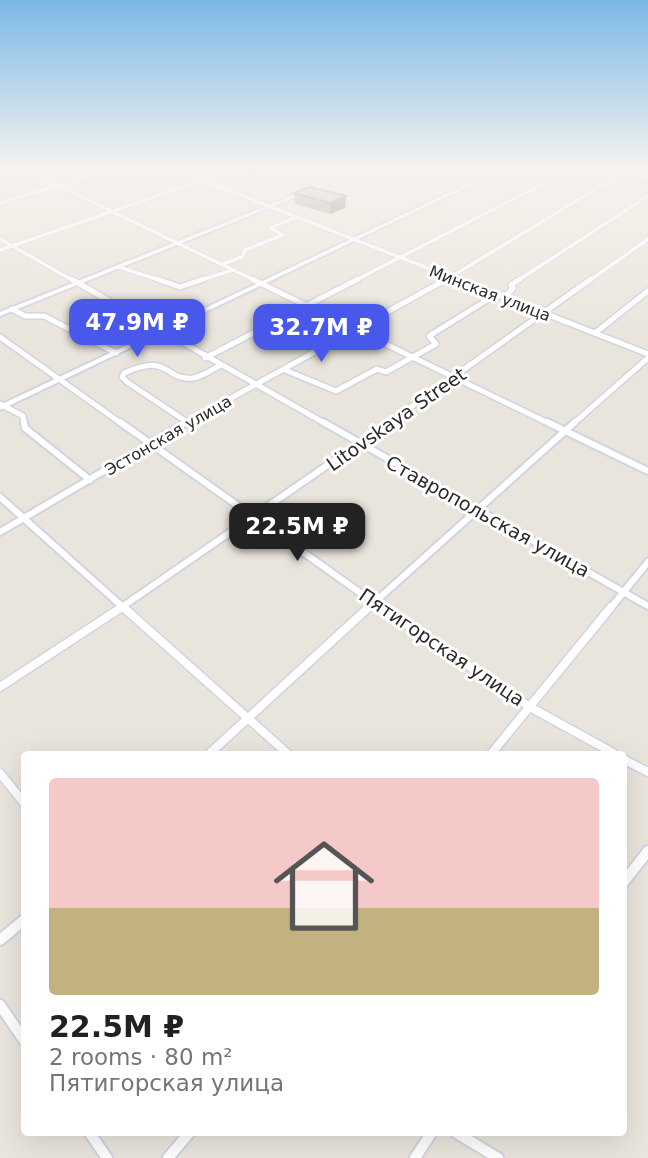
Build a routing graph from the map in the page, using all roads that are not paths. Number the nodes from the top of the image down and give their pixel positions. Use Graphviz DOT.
graph roads {
  1 [pos="78,224"];
  2 [pos="139,224"];
  3 [pos="225,224"];
  4 [pos="280,224"];
  5 [pos="311,224"];
  6 [pos="387,224"];
  7 [pos="463,224"];
  8 [pos="538,224"];
  9 [pos="605,224"];
  10 [pos="0,239"];
  11 [pos="648,239"];
  12 [pos="353,240"];
  13 [pos="178,243"];
  14 [pos="12,246"];
  15 [pos="0,250"];
  16 [pos="397,257"];
  17 [pos="221,264"];
  18 [pos="119,267"];
  19 [pos="233,270"];
  20 [pos="450,278"];
  21 [pos="76,283"];
  22 [pos="262,284"];
  23 [pos="648,291"];
  24 [pos="495,295"];
  25 [pos="303,306"];
  26 [pos="12,309"];
  27 [pos="0,314"];
  28 [pos="542,314"];
  29 [pos="354,331"];
  30 [pos="161,332"];
  31 [pos="594,334"];
  32 [pos="0,337"];
  33 [pos="116,354"];
  34 [pos="648,356"];
  35 [pos="410,357"];
  36 [pos="205,358"];
  37 [pos="219,366"];
  38 [pos="285,370"];
  39 [pos="455,379"];
  40 [pos="60,380"];
  41 [pos="256,386"];
  42 [pos="2,406"];
  43 [pos="187,422"];
  44 [pos="565,431"];
  45 [pos="360,444"];
  46 [pos="150,446"];
  47 [pos="648,471"];
  48 [pos="90,480"];
  49 [pos="0,496"];
  50 [pos="475,509"];
  51 [pos="256,516"];
  52 [pos="23,518"];
  53 [pos="0,532"];
  54 [pos="648,562"];
  55 [pos="624,592"];
  56 [pos="375,603"];
  57 [pos="648,606"];
  58 [pos="124,607"];
  59 [pos="0,687"];
  60 [pos="530,707"];
  61 [pos="248,718"];
  62 [pos="212,751"];
  63 [pos="285,751"];
  64 [pos="493,751"];
  65 [pos="610,751"];
  66 [pos="627,761"];
  67 [pos="648,772"];
  68 [pos="0,773"];
  69 [pos="21,799"];
  70 [pos="648,851"];
  71 [pos="627,878"];
  72 [pos="21,922"];
  73 [pos="0,940"];
  74 [pos="0,1005"];
  75 [pos="21,1036"];
  76 [pos="92,1136"];
  77 [pos="187,1136"];
  78 [pos="429,1136"];
  79 [pos="462,1136"];
  80 [pos="107,1158"];
  81 [pos="168,1158"];
  82 [pos="415,1158"];
  83 [pos="498,1158"];
  1 -- 14 [label="street"];
  2 -- 13 [label="street"];
  3 -- 13 [label="main road"];
  4 -- 17 [label="street"];
  5 -- 12 [label="street, Минская улица"];
  6 -- 12 [label="main road"];
  7 -- 16 [label="street"];
  8 -- 20 [label="street, Эстонская улица"];
  9 -- 24 [label="street"];
  10 -- 14 [label="street, Ставропольская улица"];
  11 -- 28 [label="street, Litovskaya Street"];
  12 -- 16 [label="street, Минская улица"];
  12 -- 22 [label="main road"];
  13 -- 17 [label="street"];
  13 -- 18 [label="main road"];
  14 -- 15 [label="street"];
  14 -- 21 [label="street, Ставропольская улица"];
  16 -- 20 [label="street, Минская улица"];
  16 -- 25 [label="street"];
  17 -- 19 [label="street"];
  18 -- 19 [label="street"];
  18 -- 21 [label="main road"];
  19 -- 22 [label="street"];
  20 -- 24 [label="street, Минская улица"];
  20 -- 29 [label="street, Эстонская улица"];
  21 -- 26 [label="main road"];
  21 -- 30 [label="street, Ставропольская улица"];
  22 -- 25 [label="street"];
  22 -- 30 [label="main road"];
  23 -- 31 [label="street"];
  24 -- 28 [label="street, Минская улица"];
  24 -- 35 [label="street"];
  25 -- 29 [label="street"];
  25 -- 36 [label="street"];
  26 -- 27 [label="main road"];
  26 -- 33 [label="street"];
  28 -- 31 [label="street, Минская улица"];
  28 -- 39 [label="street, Litovskaya Street"];
  29 -- 35 [label="street"];
  29 -- 38 [label="street, Эстонская улица"];
  30 -- 33 [label="main road"];
  30 -- 36 [label="street, Ставропольская улица"];
  31 -- 34 [label="street, Минская улица"];
  32 -- 40 [label="street, Пятигорская улица"];
  33 -- 40 [label="main road"];
  34 -- 44 [label="street"];
  35 -- 38 [label="street"];
  35 -- 39 [label="street"];
  36 -- 37 [label="street, Ставропольская улица"];
  37 -- 41 [label="street, Ставропольская улица"];
  37 -- 43 [label="street"];
  38 -- 41 [label="street, Эстонская улица"];
  39 -- 44 [label="street"];
  39 -- 45 [label="street, Litovskaya Street"];
  40 -- 42 [label="main road"];
  40 -- 46 [label="street, Пятигорская улица"];
  41 -- 43 [label="street, Эстонская улица"];
  41 -- 45 [label="street, Ставропольская улица"];
  42 -- 48 [label="street"];
  43 -- 46 [label="street, Эстонская улица"];
  44 -- 47 [label="street"];
  44 -- 50 [label="street"];
  45 -- 50 [label="street, Ставропольская улица"];
  45 -- 51 [label="street, Litovskaya Street"];
  46 -- 48 [label="street, Эстонская улица"];
  46 -- 51 [label="street, Пятигорская улица"];
  48 -- 52 [label="street, Эстонская улица"];
  49 -- 52 [label="street"];
  50 -- 55 [label="street, Ставропольская улица"];
  50 -- 56 [label="street"];
  51 -- 56 [label="street, Пятигорская улица"];
  51 -- 58 [label="street, Litovskaya Street"];
  52 -- 53 [label="street, Эстонская улица"];
  52 -- 58 [label="street"];
  54 -- 55 [label="street"];
  55 -- 57 [label="street, Ставропольская улица"];
  55 -- 60 [label="street"];
  56 -- 60 [label="street, Пятигорская улица"];
  56 -- 61 [label="street"];
  58 -- 59 [label="street, Litovskaya Street"];
  58 -- 61 [label="street"];
  60 -- 64 [label="street"];
  60 -- 65 [label="street, Пятигорская улица"];
  61 -- 62 [label="street"];
  61 -- 63 [label="street"];
  66 -- 67 [label="street"];
  68 -- 69 [label="street"];
  70 -- 71 [label="street"];
  72 -- 73 [label="street"];
  74 -- 75 [label="street"];
  76 -- 80 [label="street"];
  77 -- 81 [label="street"];
  78 -- 82 [label="street"];
  79 -- 83 [label="street"];
}
